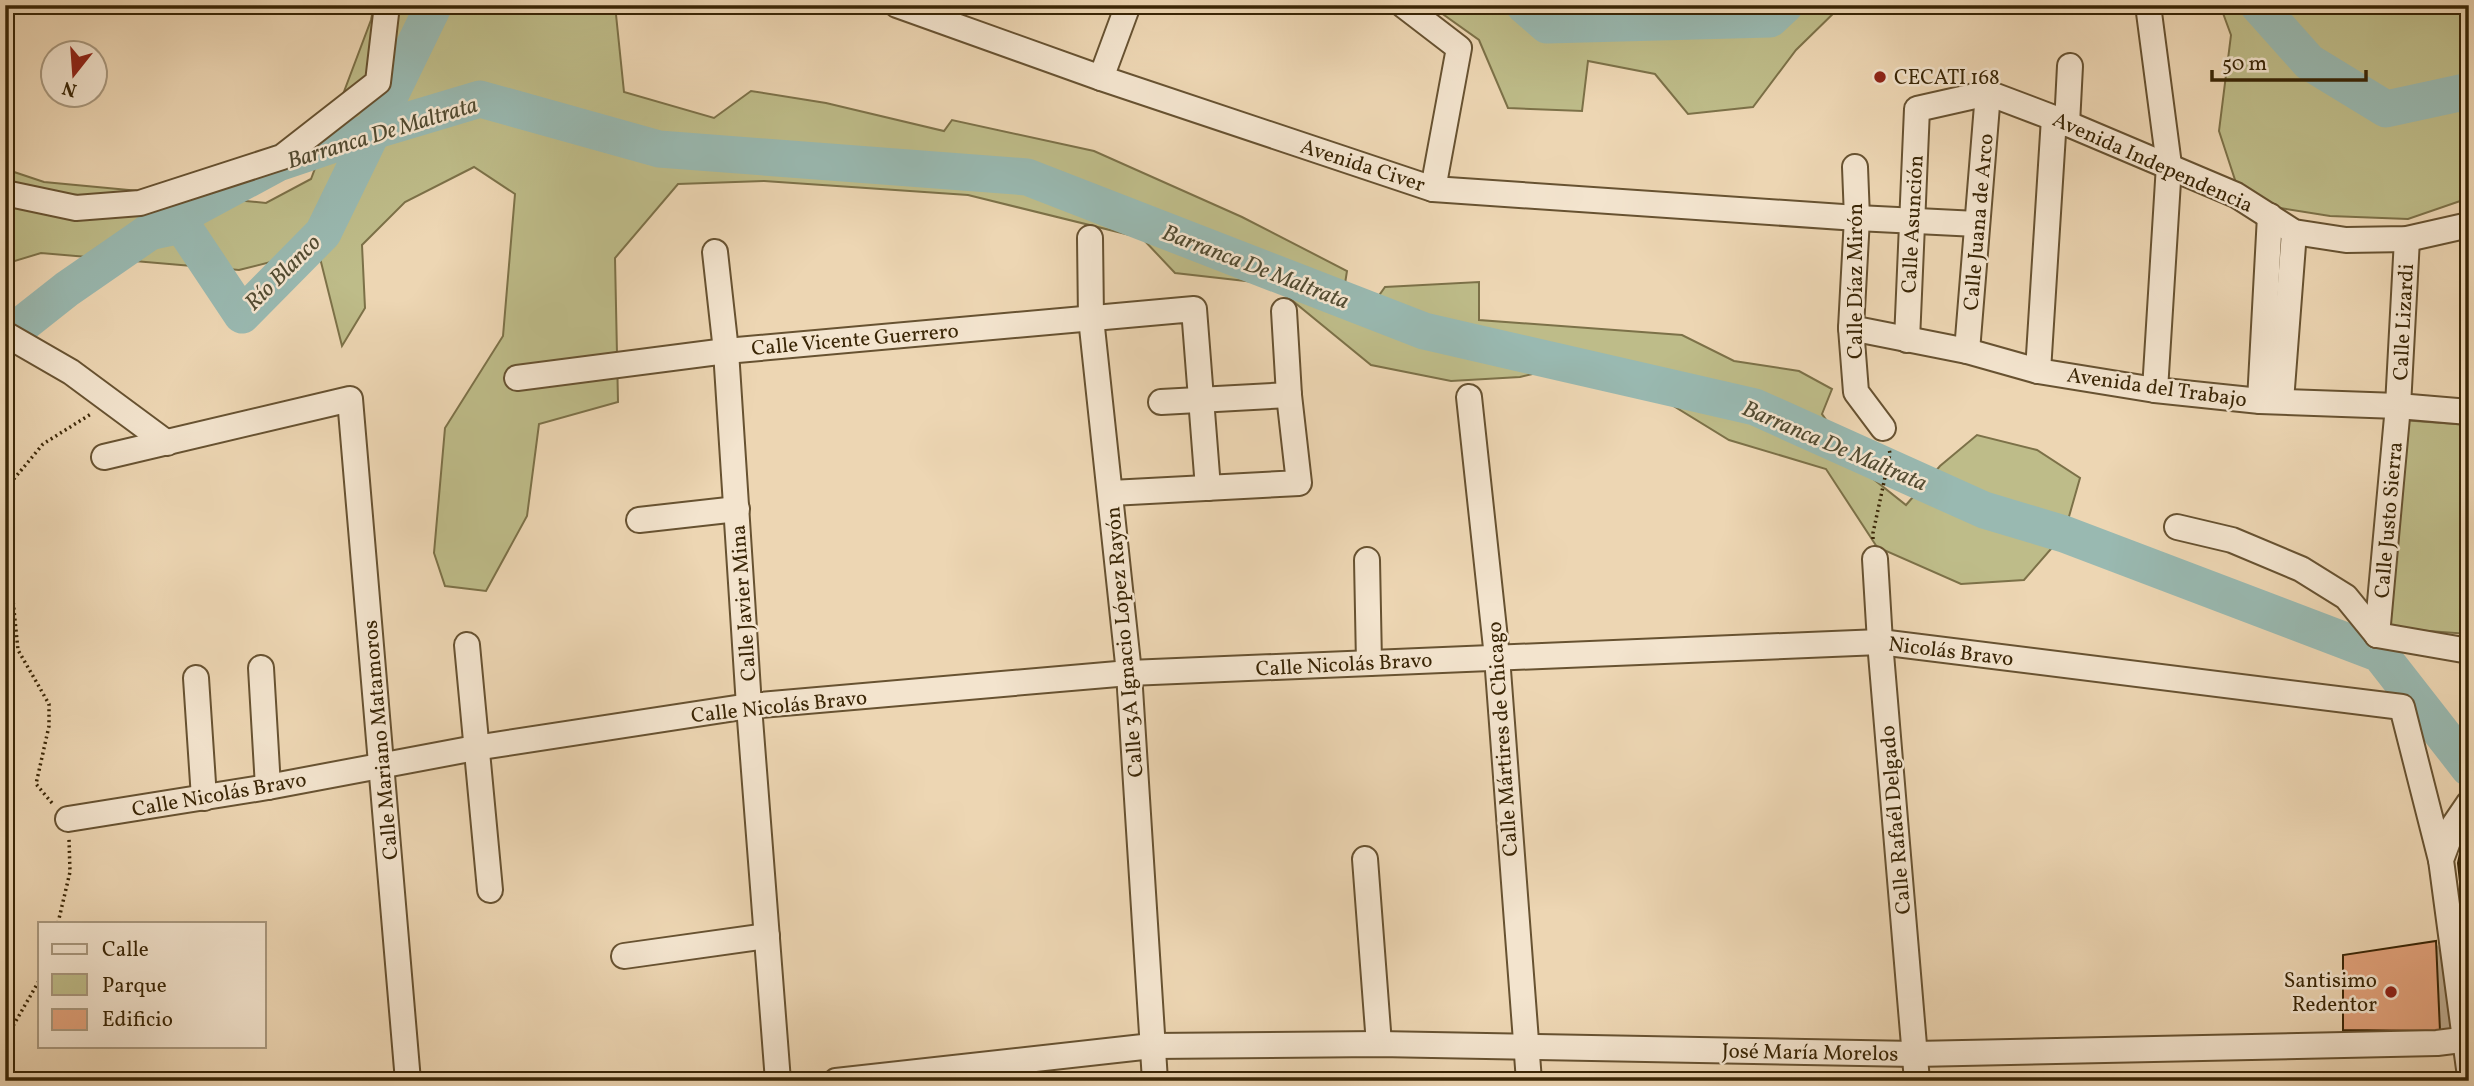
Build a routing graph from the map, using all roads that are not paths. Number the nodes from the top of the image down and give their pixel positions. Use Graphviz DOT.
graph roads {
  1 [pos="387,5"];
  2 [pos="897,5"];
  3 [pos="1128,5"];
  4 [pos="1402,5"];
  5 [pos="2148,5"];
  6 [pos="2070,66"];
  7 [pos="1101,78"];
  8 [pos="1988,93"];
  9 [pos="2061,121"];
  10 [pos="2169,165"];
  11 [pos="1855,167"];
  12 [pos="1433,189"];
  13 [pos="5,193"];
  14 [pos="2270,216"];
  15 [pos="1857,218"];
  16 [pos="1912,220"];
  17 [pos="1977,224"];
  18 [pos="2469,225"];
  19 [pos="2294,232"];
  20 [pos="1090,238"];
  21 [pos="2407,239"];
  22 [pos="715,251"];
  23 [pos="1283,311"];
  24 [pos="1091,318"];
  25 [pos="1851,328"];
  26 [pos="5,334"];
  27 [pos="1907,340"];
  28 [pos="726,351"];
  29 [pos="1967,351"];
  30 [pos="2038,370"];
  31 [pos="517,378"];
  32 [pos="2155,390"];
  33 [pos="1289,395"];
  34 [pos="1469,397"];
  35 [pos="1200,399"];
  36 [pos="2270,401"];
  37 [pos="1161,402"];
  38 [pos="2398,405"];
  39 [pos="2469,412"];
  40 [pos="1883,428"];
  41 [pos="167,443"];
  42 [pos="104,457"];
  43 [pos="1208,488"];
  44 [pos="1111,493"];
  45 [pos="737,509"];
  46 [pos="639,520"];
  47 [pos="2177,527"];
  48 [pos="1875,559"];
  49 [pos="1367,560"];
  50 [pos="2377,635"];
  51 [pos="1880,642"];
  52 [pos="467,645"];
  53 [pos="2469,651"];
  54 [pos="1497,657"];
  55 [pos="1369,663"];
  56 [pos="261,668"];
  57 [pos="1129,673"];
  58 [pos="196,678"];
  59 [pos="749,706"];
  60 [pos="475,748"];
  61 [pos="382,765"];
  62 [pos="268,787"];
  63 [pos="204,798"];
  64 [pos="2469,803"];
  65 [pos="68,819"];
  66 [pos="1365,859"];
  67 [pos="2441,860"];
  68 [pos="490,890"];
  69 [pos="767,936"];
  70 [pos="624,957"];
  71 [pos="2467,1040"];
  72 [pos="1379,1044"];
  73 [pos="1152,1046"];
  74 [pos="1525,1046"];
  75 [pos="1915,1054"];
  76 [pos="2469,1069"];
  77 [pos="408,1081"];
  78 [pos="778,1081"];
  79 [pos="836,1081"];
  80 [pos="1154,1081"];
  81 [pos="1529,1081"];
  82 [pos="1917,1081"];
  1 -- 13 [label="street"];
  2 -- 7 [label="street, Avenida Civer"];
  3 -- 7 [label="street"];
  4 -- 12 [label="street"];
  5 -- 10 [label="street"];
  6 -- 9 [label="street"];
  7 -- 12 [label="street, Avenida Civer"];
  8 -- 9 [label="street, Avenida Independencia"];
  8 -- 16 [label="street, Calle Asunción"];
  8 -- 17 [label="street, Calle Juana de Arco"];
  9 -- 10 [label="street, Avenida Independencia"];
  9 -- 30 [label="street"];
  10 -- 14 [label="street, Avenida Independencia"];
  10 -- 32 [label="street"];
  11 -- 15 [label="street, Calle Díaz Mirón"];
  12 -- 15 [label="street, Avenida Civer"];
  14 -- 19 [label="street, Avenida Independencia"];
  14 -- 36 [label="street"];
  15 -- 16 [label="street, Avenida Civer"];
  15 -- 25 [label="street, Calle Díaz Mirón"];
  16 -- 17 [label="street, Avenida Civer"];
  16 -- 27 [label="street, Calle Asunción"];
  17 -- 29 [label="street, Calle Juana de Arco"];
  18 -- 21 [label="street, Avenida Independencia"];
  19 -- 21 [label="street, Avenida Independencia"];
  19 -- 36 [label="street"];
  20 -- 24 [label="street, Calle 3A Ignacio López Rayón"];
  21 -- 38 [label="street, Calle Lizardi"];
  22 -- 28 [label="street, Calle Javier Mina"];
  23 -- 33 [label="street"];
  24 -- 28 [label="street, Calle Vicente Guerrero"];
  24 -- 35 [label="street, Calle Vicente Guerrero"];
  24 -- 44 [label="street, Calle 3A Ignacio López Rayón"];
  25 -- 27 [label="street, Avenida del Trabajo"];
  25 -- 40 [label="street, Calle Díaz Mirón"];
  26 -- 41 [label="street"];
  27 -- 29 [label="street, Avenida del Trabajo"];
  28 -- 31 [label="street, Calle Vicente Guerrero"];
  28 -- 45 [label="street, Calle Javier Mina"];
  29 -- 30 [label="street, Avenida del Trabajo"];
  30 -- 32 [label="street, Avenida del Trabajo"];
  32 -- 36 [label="street, Avenida del Trabajo"];
  33 -- 35 [label="street"];
  33 -- 43 [label="street"];
  34 -- 54 [label="street, Calle Mártires de Chicago"];
  35 -- 37 [label="street"];
  35 -- 43 [label="street"];
  36 -- 38 [label="street, Avenida del Trabajo"];
  38 -- 39 [label="street, Avenida del Trabajo"];
  38 -- 50 [label="street, Calle Justo Sierra"];
  41 -- 42 [label="street"];
  41 -- 61 [label="street, Calle Mariano Matamoros"];
  43 -- 44 [label="street"];
  44 -- 57 [label="street, Calle 3A Ignacio López Rayón"];
  45 -- 46 [label="street"];
  45 -- 59 [label="street, Calle Javier Mina"];
  47 -- 50 [label="street"];
  48 -- 51 [label="street, Calle Rafaél Delgado"];
  49 -- 55 [label="street"];
  50 -- 53 [label="street"];
  51 -- 54 [label="street, Nicolás Bravo"];
  51 -- 67 [label="street, Nicolás Bravo"];
  51 -- 75 [label="street, Calle Rafaél Delgado"];
  52 -- 60 [label="street"];
  54 -- 55 [label="street, Calle Nicolás Bravo"];
  54 -- 74 [label="street, Calle Mártires de Chicago"];
  55 -- 57 [label="street, Calle Nicolás Bravo"];
  56 -- 62 [label="street"];
  57 -- 59 [label="street, Calle Nicolás Bravo"];
  57 -- 73 [label="street, Calle 3A Ignacio López Rayón"];
  58 -- 63 [label="street"];
  59 -- 60 [label="street, Calle Nicolás Bravo"];
  59 -- 69 [label="street, Calle Javier Mina"];
  60 -- 61 [label="street, Calle Nicolás Bravo"];
  60 -- 68 [label="street"];
  61 -- 62 [label="street, Calle Nicolás Bravo"];
  61 -- 77 [label="street, Calle Mariano Matamoros"];
  62 -- 63 [label="street, Calle Nicolás Bravo"];
  63 -- 65 [label="street, Calle Nicolás Bravo"];
  64 -- 67 [label="street"];
  66 -- 72 [label="street"];
  67 -- 71 [label="street"];
  69 -- 70 [label="street"];
  69 -- 78 [label="street, Calle Javier Mina"];
  71 -- 75 [label="street, José María Morelos"];
  71 -- 76 [label="street"];
  72 -- 73 [label="street, José María Morelos"];
  72 -- 74 [label="street, José María Morelos"];
  73 -- 79 [label="street, José María Morelos"];
  73 -- 80 [label="street, Calle 3A Ignacio López Rayón"];
  74 -- 75 [label="street, José María Morelos"];
  74 -- 81 [label="street, Calle Mártires de Chicago"];
  75 -- 82 [label="street, Calle Rafaél Delgado"];
}
